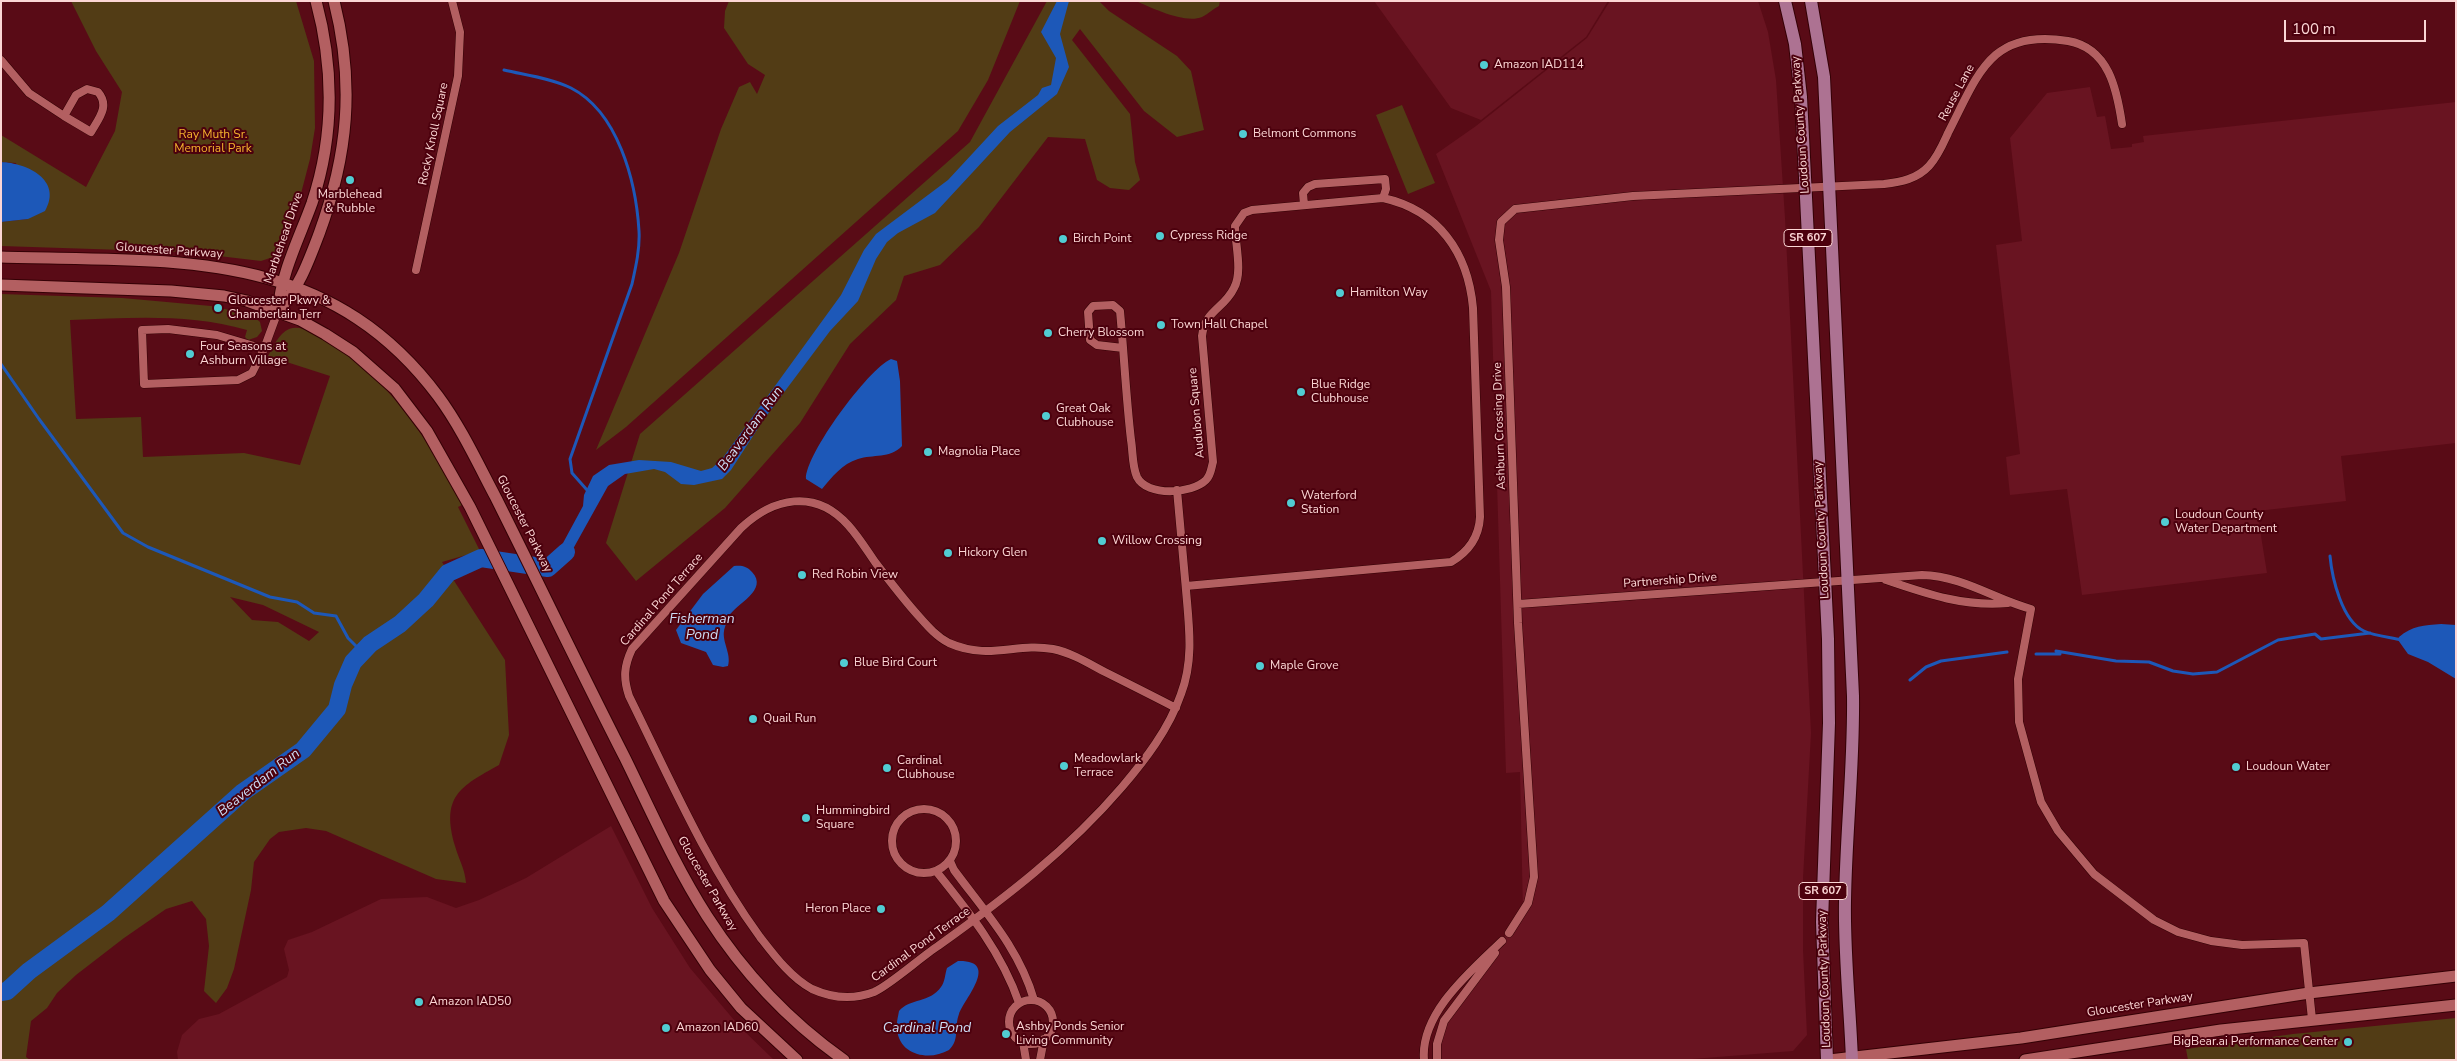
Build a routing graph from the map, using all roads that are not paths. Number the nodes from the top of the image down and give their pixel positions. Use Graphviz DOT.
graph roads {
  1 [pos="316,1"];
  2 [pos="334,1"];
  3 [pos="452,1"];
  4 [pos="1785,1"];
  5 [pos="1811,1"];
  6 [pos="1,60"];
  7 [pos="64,116"];
  8 [pos="2122,124"];
  9 [pos="1829,186"];
  10 [pos="1805,187"];
  11 [pos="1383,198"];
  12 [pos="1304,205"];
  13 [pos="1,256"];
  14 [pos="416,270"];
  15 [pos="282,282"];
  16 [pos="1,285"];
  17 [pos="298,287"];
  18 [pos="278,311"];
  19 [pos="1123,348"];
  20 [pos="264,349"];
  21 [pos="1177,490"];
  22 [pos="1884,579"];
  23 [pos="1848,580"];
  24 [pos="1824,581"];
  25 [pos="1186,586"];
  26 [pos="2010,603"];
  27 [pos="1518,604"];
  28 [pos="1176,708"];
  29 [pos="950,861"];
  30 [pos="936,871"];
  31 [pos="986,911"];
  32 [pos="974,921"];
  33 [pos="1509,933"];
  34 [pos="2456,976"];
  35 [pos="2309,993"];
  36 [pos="1034,1000"];
  37 [pos="1019,1003"];
  38 [pos="2456,1005"];
  39 [pos="2312,1019"];
  40 [pos="1044,1039"];
  41 [pos="1023,1042"];
  42 [pos="1852,1059"];
  43 [pos="797,1060"];
  44 [pos="844,1060"];
  45 [pos="1026,1060"];
  46 [pos="1040,1060"];
  47 [pos="1424,1060"];
  48 [pos="1437,1060"];
  49 [pos="1828,1060"];
  50 [pos="2025,1060"];
  1 -- 15 [label="main road, Marblehead Drive"];
  2 -- 17 [label="main road"];
  3 -- 14 [label="street, Rocky Knoll Square"];
  4 -- 10 [label="main road, Loudoun County Parkway / SR 607"];
  5 -- 9 [label="main road, Loudoun County Parkway / SR 607"];
  6 -- 7 [label="street"];
  7 -- 7 [label="street"];
  8 -- 9 [label="street, Reuse Lane"];
  9 -- 10 [label="street, Reuse Lane"];
  9 -- 23 [label="main road, Loudoun County Parkway / SR 607"];
  10 -- 24 [label="main road, Loudoun County Parkway / SR 607"];
  10 -- 27 [label="street, Ashburn Crossing Drive"];
  11 -- 12 [label="street, Audubon Square"];
  11 -- 12 [label="street"];
  11 -- 25 [label="street"];
  12 -- 21 [label="street, Audubon Square"];
  13 -- 15 [label="main road, Gloucester Parkway"];
  15 -- 17 [label="main road, Gloucester Parkway"];
  15 -- 18 [label="main road, Marblehead Drive"];
  16 -- 18 [label="main road"];
  17 -- 18 [label="main road"];
  17 -- 44 [label="main road, Gloucester Parkway"];
  18 -- 20 [label="street"];
  18 -- 43 [label="main road"];
  19 -- 19 [label="street, Audubon Square"];
  19 -- 21 [label="street, Audubon Square"];
  20 -- 20 [label="street"];
  21 -- 25 [label="street, Cardinal Pond Terrace"];
  22 -- 23 [label="street, Partnership Drive"];
  22 -- 26 [label="street"];
  22 -- 26 [label="street, Partnership Drive"];
  23 -- 24 [label="street, Partnership Drive"];
  23 -- 42 [label="main road, Loudoun County Parkway / SR 607"];
  24 -- 27 [label="street, Partnership Drive"];
  24 -- 49 [label="main road, Loudoun County Parkway / SR 607"];
  25 -- 28 [label="street, Cardinal Pond Terrace"];
  26 -- 35 [label="street"];
  27 -- 33 [label="street, Ashburn Crossing Drive"];
  28 -- 31 [label="street, Cardinal Pond Terrace"];
  28 -- 32 [label="street, Cardinal Pond Terrace"];
  29 -- 30 [label="street"];
  29 -- 30 [label="street"];
  29 -- 31 [label="street"];
  30 -- 32 [label="street"];
  31 -- 32 [label="street, Cardinal Pond Terrace"];
  31 -- 36 [label="street"];
  32 -- 37 [label="street"];
  34 -- 35 [label="main road, Gloucester Parkway"];
  35 -- 39 [label="street"];
  35 -- 42 [label="main road, Gloucester Parkway"];
  36 -- 37 [label="street"];
  36 -- 40 [label="street"];
  37 -- 41 [label="street"];
  38 -- 39 [label="main road"];
  39 -- 50 [label="main road"];
  40 -- 41 [label="street"];
  40 -- 46 [label="street"];
  41 -- 45 [label="street"];
  42 -- 49 [label="main road, Gloucester Parkway"];
  47 -- 48 [label="street"];
}
